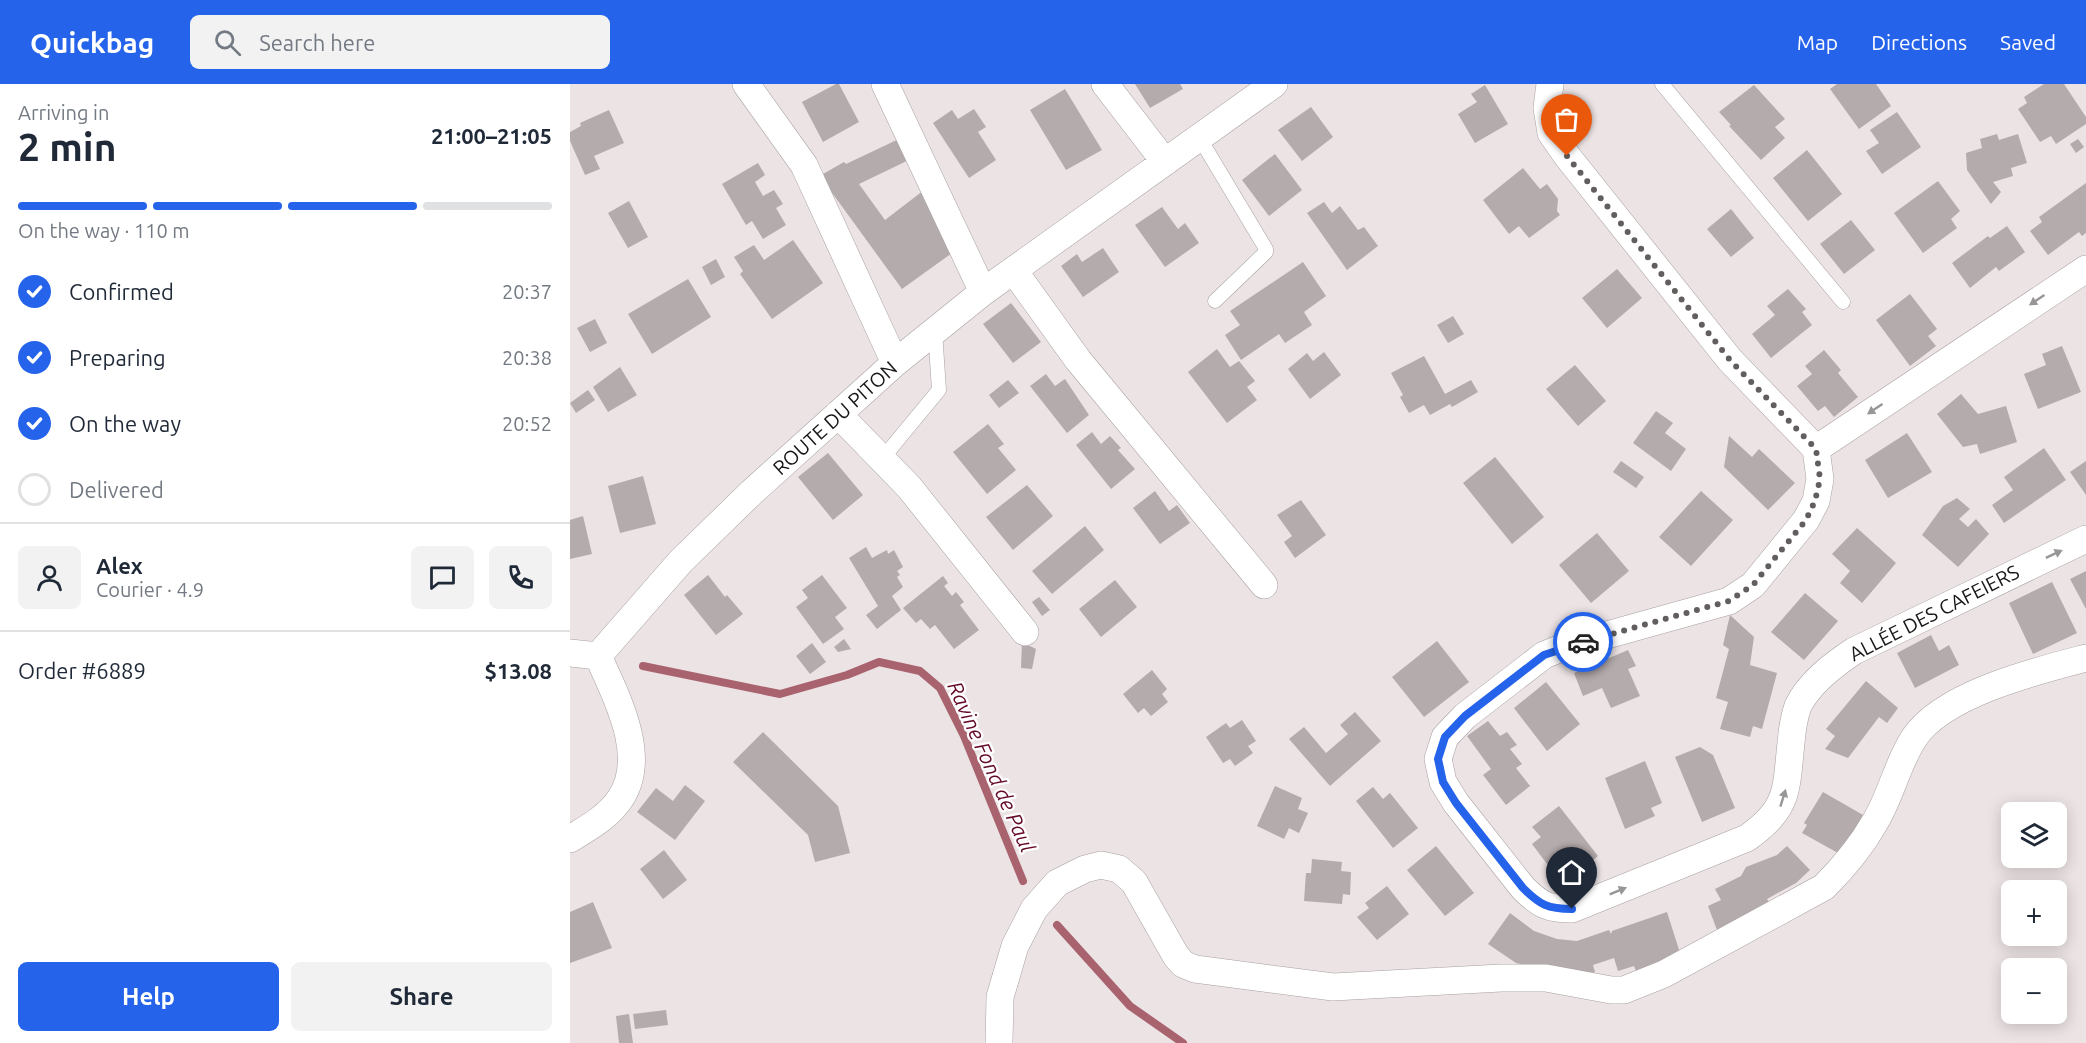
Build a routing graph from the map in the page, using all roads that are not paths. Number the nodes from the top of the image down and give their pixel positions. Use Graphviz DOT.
graph roads {
  1 [pos="746,84"];
  2 [pos="885,84"];
  3 [pos="1105,84"];
  4 [pos="1274,84"];
  5 [pos="1550,84"];
  6 [pos="1662,84"];
  7 [pos="1199,137"];
  8 [pos="1165,162"];
  9 [pos="2086,269"];
  10 [pos="1014,271"];
  11 [pos="983,292"];
  12 [pos="1215,301"];
  13 [pos="1843,302"];
  14 [pos="935,331"];
  15 [pos="895,363"];
  16 [pos="838,414"];
  17 [pos="1816,449"];
  18 [pos="882,459"];
  19 [pos="2086,539"];
  20 [pos="1264,585"];
  21 [pos="1025,632"];
  22 [pos="570,653"];
  23 [pos="598,656"];
  24 [pos="2086,658"];
  25 [pos="570,839"];
  26 [pos="999,1043"];
  1 -- 15 [label="street"];
  2 -- 11 [label="street"];
  3 -- 8 [label="street"];
  4 -- 7 [label="street, ROUTE DU PITON"];
  5 -- 17 [label="street"];
  6 -- 13 [label="lane"];
  7 -- 8 [label="street, ROUTE DU PITON"];
  7 -- 12 [label="lane"];
  8 -- 10 [label="street, ROUTE DU PITON"];
  9 -- 17 [label="street, one-way"];
  10 -- 11 [label="street, ROUTE DU PITON"];
  10 -- 20 [label="street"];
  11 -- 14 [label="street, ROUTE DU PITON"];
  14 -- 15 [label="street, ROUTE DU PITON"];
  14 -- 18 [label="lane"];
  15 -- 16 [label="street, ROUTE DU PITON"];
  16 -- 18 [label="street"];
  16 -- 23 [label="street, ROUTE DU PITON"];
  17 -- 19 [label="street, ALLÉE DES CAFEIERS, one-way"];
  18 -- 21 [label="street"];
  22 -- 23 [label="street"];
  23 -- 25 [label="street"];
  24 -- 26 [label="street"];
}
